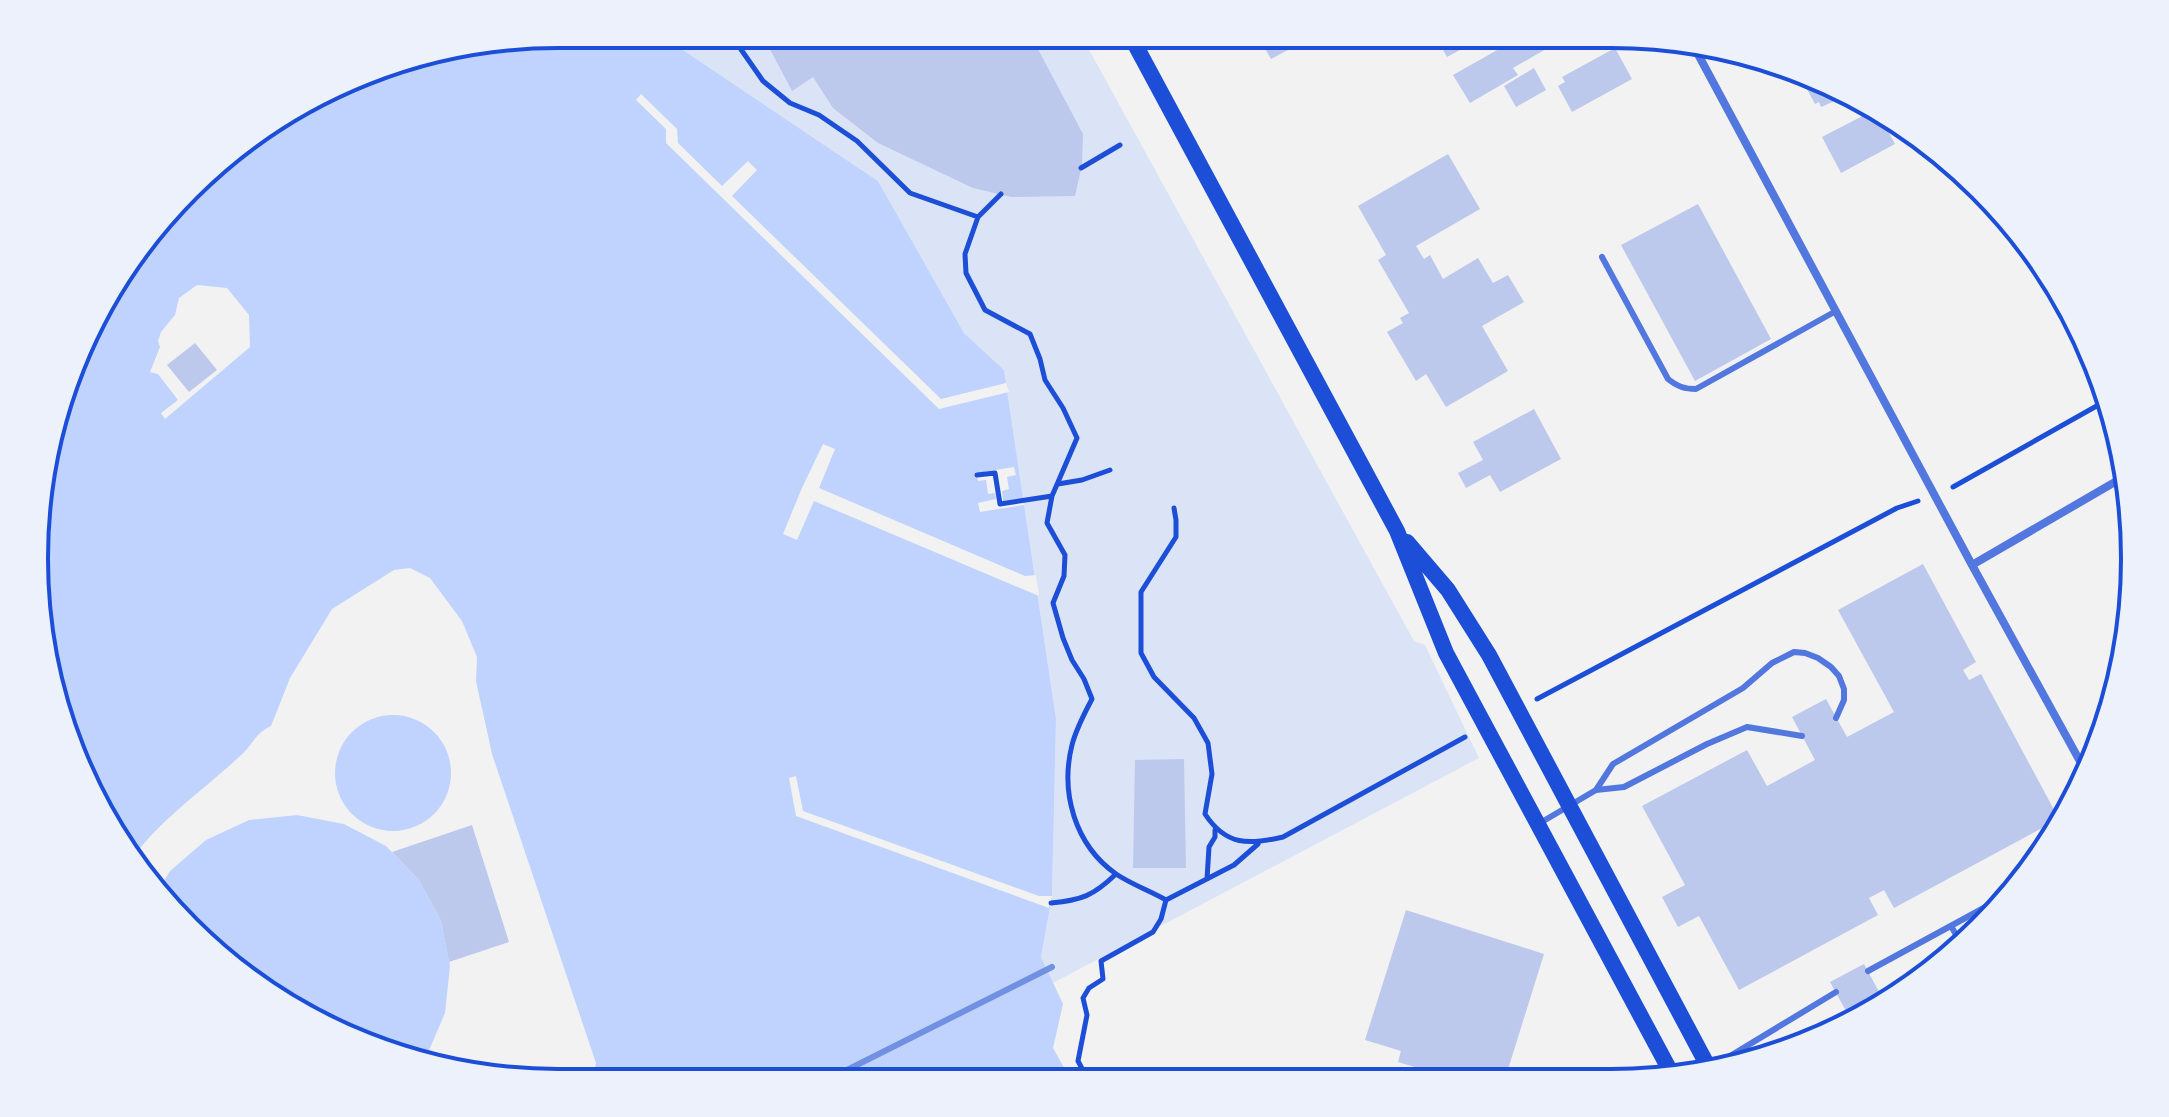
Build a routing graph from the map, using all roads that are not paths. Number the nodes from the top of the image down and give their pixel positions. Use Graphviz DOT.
graph roads {
  1 [pos="1137,48"];
  2 [pos="1699,56"];
  3 [pos="1602,257"];
  4 [pos="1836,311"];
  5 [pos="2115,482"];
  6 [pos="1397,531"];
  7 [pos="1972,565"];
  8 [pos="1836,718"];
  9 [pos="1802,736"];
  10 [pos="2079,760"];
  11 [pos="1596,790"];
  12 [pos="1569,806"];
  13 [pos="1537,825"];
  14 [pos="1979,911"];
  15 [pos="1951,926"];
  16 [pos="1956,934"];
  17 [pos="1868,971"];
  18 [pos="1836,992"];
  19 [pos="1735,1054"];
  20 [pos="1705,1060"];
  21 [pos="1667,1066"];
  1 -- 6 [label="main road"];
  2 -- 4 [label="street"];
  3 -- 4 [label="lane"];
  4 -- 7 [label="street"];
  5 -- 7 [label="street"];
  6 -- 12 [label="main road"];
  6 -- 13 [label="main road"];
  7 -- 10 [label="street"];
  8 -- 11 [label="lane"];
  9 -- 11 [label="lane"];
  11 -- 12 [label="lane"];
  12 -- 13 [label="lane"];
  12 -- 20 [label="main road"];
  13 -- 21 [label="main road"];
  14 -- 15 [label="lane"];
  15 -- 16 [label="lane"];
  15 -- 17 [label="lane"];
  18 -- 19 [label="lane"];
}
